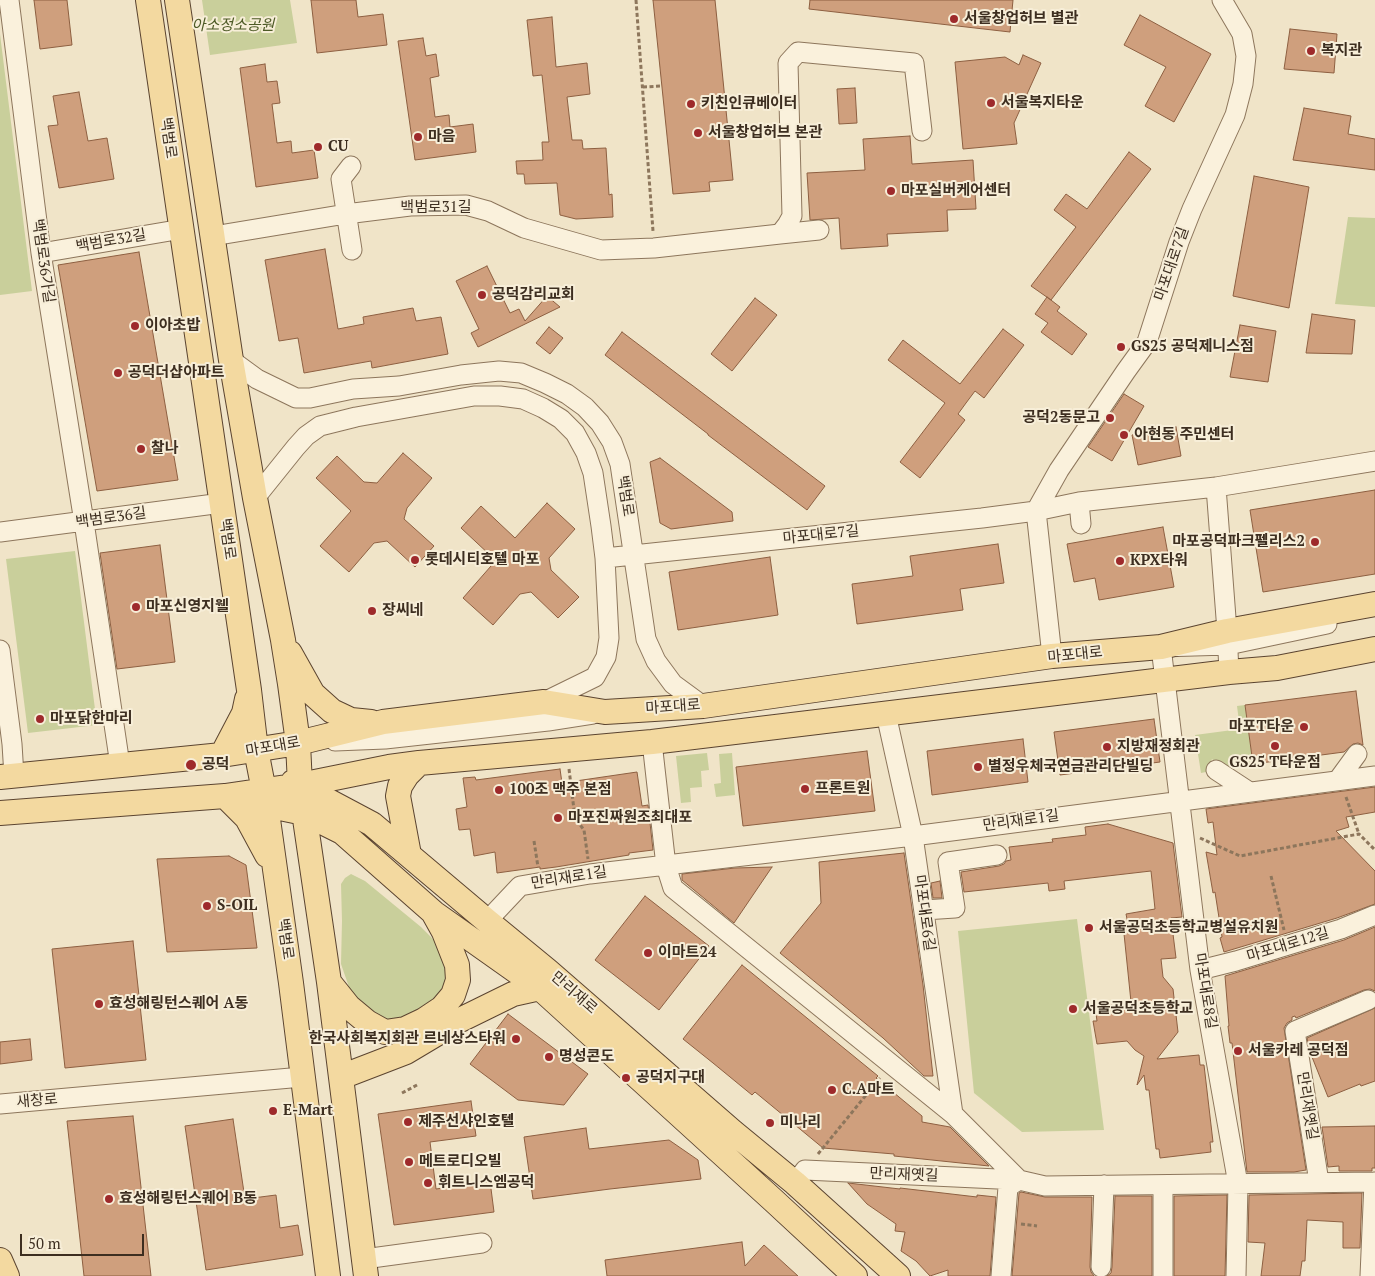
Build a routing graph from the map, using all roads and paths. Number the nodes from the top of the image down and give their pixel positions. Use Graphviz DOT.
graph roads {
  1 [pos="9,0"];
  2 [pos="148,0"];
  3 [pos="177,0"];
  4 [pos="636,0"];
  5 [pos="1222,0"];
  6 [pos="662,86"];
  7 [pos="643,87"];
  8 [pos="922,131"];
  9 [pos="351,166"];
  10 [pos="346,214"];
  11 [pos="182,229"];
  12 [pos="819,230"];
  13 [pos="780,234"];
  14 [pos="213,236"];
  15 [pos="654,248"];
  16 [pos="352,250"];
  17 [pos="41,253"];
  18 [pos="231,360"];
  19 [pos="1375,461"];
  20 [pos="1216,487"];
  21 [pos="1171,492"];
  22 [pos="254,498"];
  23 [pos="222,502"];
  24 [pos="1079,502"];
  25 [pos="1158,510"];
  26 [pos="1036,511"];
  27 [pos="84,522"];
  28 [pos="1081,524"];
  29 [pos="0,532"];
  30 [pos="634,554"];
  31 [pos="605,558"];
  32 [pos="1375,604"];
  33 [pos="1375,614"];
  34 [pos="1228,638"];
  35 [pos="283,640"];
  36 [pos="1161,647"];
  37 [pos="1375,649"];
  38 [pos="0,650"];
  39 [pos="1052,656"];
  40 [pos="1229,672"];
  41 [pos="1165,680"];
  42 [pos="249,690"];
  43 [pos="544,702"];
  44 [pos="703,706"];
  45 [pos="605,712"];
  46 [pos="886,714"];
  47 [pos="383,722"];
  48 [pos="652,742"];
  49 [pos="298,743"];
  50 [pos="567,750"];
  51 [pos="1357,754"];
  52 [pos="222,755"];
  53 [pos="258,758"];
  54 [pos="420,763"];
  55 [pos="120,765"];
  56 [pos="1216,770"];
  57 [pos="7,776"];
  58 [pos="1375,776"];
  59 [pos="1338,780"];
  60 [pos="300,785"];
  61 [pos="1248,791"];
  62 [pos="225,796"];
  63 [pos="265,798"];
  64 [pos="1180,800"];
  65 [pos="304,812"];
  66 [pos="0,813"];
  67 [pos="1183,830"];
  68 [pos="1360,834"];
  69 [pos="913,836"];
  70 [pos="534,841"];
  71 [pos="1375,850"];
  72 [pos="997,854"];
  73 [pos="409,855"];
  74 [pos="666,866"];
  75 [pos="274,867"];
  76 [pos="590,874"];
  77 [pos="1271,876"];
  78 [pos="540,882"];
  79 [pos="924,910"];
  80 [pos="434,913"];
  81 [pos="1375,916"];
  82 [pos="487,921"];
  83 [pos="1287,945"];
  84 [pos="1200,970"];
  85 [pos="329,982"];
  86 [pos="540,988"];
  87 [pos="1368,1000"];
  88 [pos="891,1065"];
  89 [pos="302,1078"];
  90 [pos="341,1078"];
  91 [pos="419,1084"];
  92 [pos="402,1093"];
  93 [pos="0,1104"];
  94 [pos="954,1114"];
  95 [pos="800,1177"];
  96 [pos="1019,1180"];
  97 [pos="1318,1182"];
  98 [pos="1374,1182"];
  99 [pos="1238,1184"];
  100 [pos="1104,1185"];
  101 [pos="1163,1185"];
  102 [pos="482,1243"];
  103 [pos="0,1260"];
  104 [pos="1101,1267"];
  105 [pos="365,1268"];
  106 [pos="7,1276"];
  107 [pos="328,1276"];
  108 [pos="855,1276"];
  109 [pos="898,1276"];
  110 [pos="1001,1276"];
  111 [pos="1163,1276"];
  112 [pos="1236,1276"];
  113 [pos="1370,1276"];
  1 -- 17 [label="street, 백범로36가길"];
  2 -- 11 [label="main road, 백범로"];
  3 -- 14 [label="main road, 백범로"];
  4 -- 7 [label="path"];
  5 -- 26 [label="street, 마포대로7길"];
  6 -- 7 [label="path"];
  7 -- 15 [label="path"];
  8 -- 13 [label="street"];
  9 -- 10 [label="street"];
  10 -- 14 [label="street, 백범로31길"];
  10 -- 15 [label="street, 백범로31길"];
  10 -- 16 [label="street"];
  11 -- 17 [label="street, 백범로32길"];
  11 -- 23 [label="main road, 백범로"];
  12 -- 13 [label="street, 백범로31길"];
  13 -- 15 [label="street, 백범로31길"];
  14 -- 18 [label="main road, 백범로"];
  17 -- 27 [label="street, 백범로36가길"];
  18 -- 22 [label="main road, 백범로"];
  18 -- 30 [label="street, 백범로"];
  19 -- 20 [label="street, 마포대로7길"];
  20 -- 21 [label="street, 마포대로7길"];
  20 -- 34 [label="street"];
  21 -- 24 [label="street, 마포대로7길"];
  21 -- 25 [label="street"];
  22 -- 31 [label="street, 백범로"];
  22 -- 35 [label="main road, 백범로"];
  23 -- 27 [label="street, 백범로36길"];
  23 -- 42 [label="main road, 백범로"];
  24 -- 26 [label="street, 마포대로7길"];
  24 -- 28 [label="street"];
  26 -- 30 [label="street, 마포대로7길"];
  26 -- 39 [label="street"];
  27 -- 29 [label="street, 백범로36길"];
  27 -- 55 [label="street"];
  30 -- 31 [label="street, 마포대로7길"];
  30 -- 44 [label="street, 백범로"];
  31 -- 43 [label="street, 백범로"];
  32 -- 34 [label="main road, 마포대로"];
  33 -- 34 [label="street"];
  34 -- 36 [label="main road, 마포대로"];
  34 -- 40 [label="street"];
  35 -- 47 [label="main road"];
  35 -- 49 [label="main road, 백범로"];
  36 -- 39 [label="main road, 마포대로"];
  36 -- 41 [label="street, 마포대로8길"];
  37 -- 40 [label="main road, 마포대로"];
  38 -- 57 [label="street, 마포대로"];
  39 -- 44 [label="main road, 마포대로"];
  40 -- 41 [label="main road, 마포대로"];
  41 -- 46 [label="main road, 마포대로"];
  41 -- 64 [label="street, 마포대로8길"];
  42 -- 52 [label="main road"];
  42 -- 53 [label="main road, 백범로"];
  43 -- 45 [label="main road, 마포대로"];
  43 -- 47 [label="main road, 마포대로"];
  44 -- 45 [label="main road, 마포대로"];
  45 -- 49 [label="street"];
  46 -- 48 [label="main road, 마포대로"];
  46 -- 69 [label="street, 마포대로6길"];
  47 -- 49 [label="main road, 마포대로"];
  48 -- 50 [label="main road, 마포대로"];
  48 -- 74 [label="street"];
  49 -- 53 [label="main road, 마포대로"];
  49 -- 60 [label="main road, 백범로"];
  50 -- 54 [label="main road, 마포대로"];
  50 -- 76 [label="path"];
  51 -- 59 [label="street"];
  52 -- 53 [label="main road, 마포대로"];
  52 -- 55 [label="main road, 마포대로"];
  53 -- 60 [label="main road, 만리재로"];
  53 -- 63 [label="main road, 백범로"];
  54 -- 60 [label="main road, 마포대로"];
  54 -- 73 [label="main road"];
  55 -- 57 [label="main road, 마포대로"];
  56 -- 61 [label="street"];
  58 -- 59 [label="street, 만리재로1길"];
  59 -- 61 [label="street, 만리재로1길"];
  59 -- 68 [label="path"];
  60 -- 63 [label="main road, 마포대로"];
  60 -- 65 [label="main road, 백범로"];
  60 -- 73 [label="main road, 만리재로"];
  61 -- 64 [label="street, 만리재로1길"];
  62 -- 63 [label="main road, 마포대로"];
  62 -- 66 [label="main road, 마포대로"];
  62 -- 75 [label="main road"];
  63 -- 65 [label="main road, 만리재로"];
  63 -- 75 [label="main road, 백범로"];
  64 -- 67 [label="street, 마포대로8길"];
  64 -- 69 [label="street, 만리재로1길"];
  65 -- 80 [label="main road, 만리재로"];
  65 -- 85 [label="main road, 백범로"];
  67 -- 68 [label="path"];
  67 -- 84 [label="street, 마포대로8길"];
  68 -- 71 [label="path"];
  69 -- 74 [label="street, 만리재로1길"];
  69 -- 79 [label="street, 마포대로6길"];
  70 -- 78 [label="path"];
  72 -- 79 [label="street"];
  73 -- 82 [label="main road, 만리재로"];
  74 -- 76 [label="street, 만리재로1길"];
  74 -- 88 [label="street"];
  75 -- 89 [label="main road, 백범로"];
  76 -- 78 [label="street, 만리재로1길"];
  77 -- 83 [label="path"];
  78 -- 82 [label="street, 만리재로1길"];
  79 -- 94 [label="street, 마포대로6길"];
  80 -- 85 [label="main road"];
  80 -- 86 [label="main road, 만리재로"];
  81 -- 83 [label="street, 마포대로12길"];
  82 -- 95 [label="main road, 만리재로"];
  83 -- 84 [label="street, 마포대로12길"];
  84 -- 99 [label="street, 마포대로8길"];
  85 -- 90 [label="main road, 백범로"];
  86 -- 90 [label="main road"];
  86 -- 108 [label="main road, 만리재로"];
  87 -- 97 [label="street, 만리재옛길"];
  88 -- 94 [label="street"];
  88 -- 95 [label="path"];
  89 -- 93 [label="street, 새창로"];
  89 -- 107 [label="main road, 백범로"];
  90 -- 105 [label="main road, 백범로"];
  91 -- 92 [label="path"];
  94 -- 96 [label="street"];
  95 -- 96 [label="street, 만리재옛길"];
  95 -- 109 [label="main road, 만리재로"];
  96 -- 100 [label="street, 만리재옛길"];
  96 -- 110 [label="street"];
  97 -- 98 [label="street, 만리재옛길"];
  97 -- 99 [label="street, 만리재옛길"];
  98 -- 113 [label="street, 만리재옛길"];
  99 -- 101 [label="street, 만리재옛길"];
  99 -- 112 [label="street, 마포대로8길"];
  100 -- 101 [label="street, 만리재옛길"];
  100 -- 104 [label="street"];
  101 -- 111 [label="street"];
  102 -- 105 [label="street, 백범로"];
  103 -- 106 [label="main road"];
}
